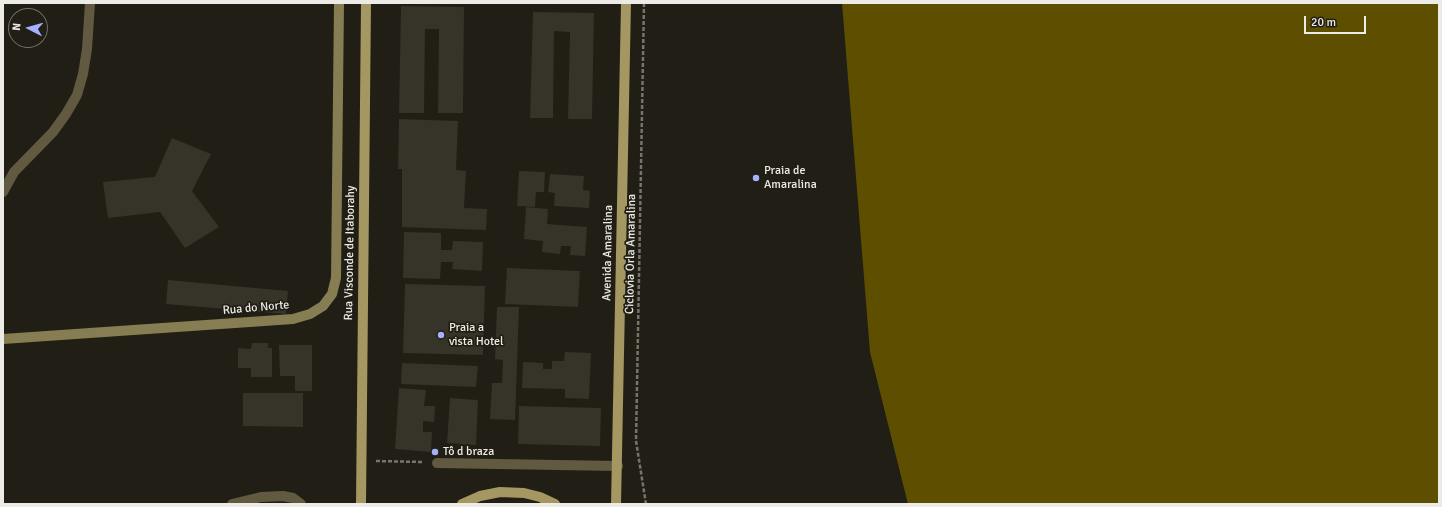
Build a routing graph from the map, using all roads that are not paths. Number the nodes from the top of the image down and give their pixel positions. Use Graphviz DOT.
graph roads {
  1 [pos="90,3"];
  2 [pos="339,3"];
  3 [pos="366,3"];
  4 [pos="626,3"];
  5 [pos="3,192"];
  6 [pos="3,339"];
  7 [pos="437,463"];
  8 [pos="618,466"];
  9 [pos="232,504"];
  10 [pos="301,504"];
  11 [pos="361,504"];
  12 [pos="462,504"];
  13 [pos="555,504"];
  14 [pos="616,504"];
  1 -- 5 [label="street"];
  2 -- 6 [label="street, Rua do Norte"];
  3 -- 11 [label="main road, Rua Visconde de Itaborahy"];
  4 -- 8 [label="main road, Avenida Amaralina"];
  7 -- 8 [label="street"];
  8 -- 14 [label="main road, Avenida Amaralina"];
  9 -- 10 [label="street"];
  12 -- 13 [label="main road"];
}
